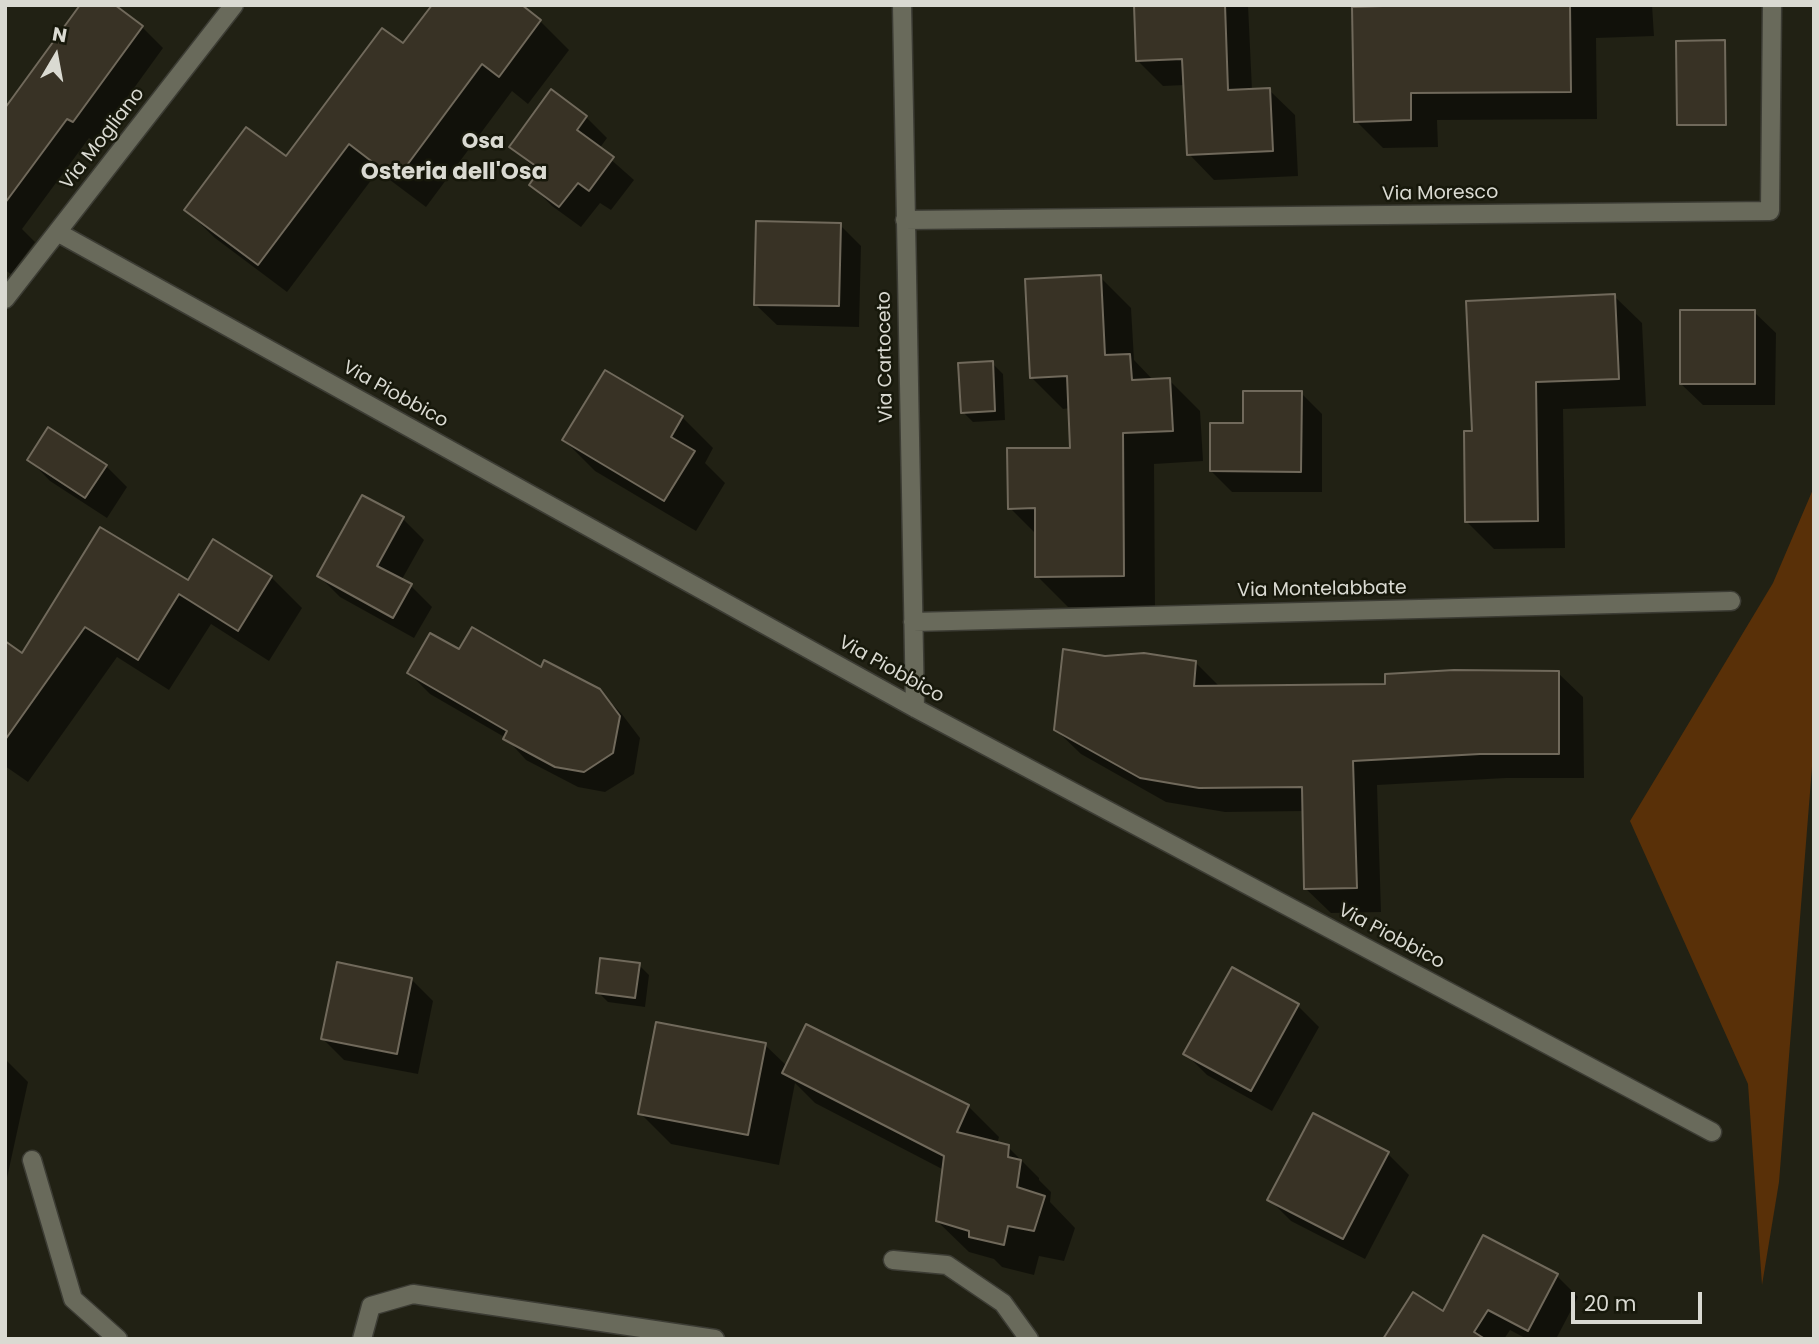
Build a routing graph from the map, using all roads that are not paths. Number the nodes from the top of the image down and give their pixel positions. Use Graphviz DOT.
graph roads {
  1 [pos="234,5"];
  2 [pos="902,5"];
  3 [pos="1772,5"];
  4 [pos="905,220"];
  5 [pos="57,232"];
  6 [pos="5,299"];
  7 [pos="1731,601"];
  8 [pos="913,622"];
  9 [pos="915,708"];
  10 [pos="1712,1132"];
  11 [pos="32,1160"];
  12 [pos="893,1260"];
  13 [pos="118,1339"];
  14 [pos="362,1339"];
  15 [pos="715,1339"];
  16 [pos="1029,1339"];
  1 -- 5 [label="street, Via Mogliano"];
  2 -- 4 [label="street, Via Cartoceto"];
  3 -- 4 [label="street, Via Moresco"];
  4 -- 8 [label="street, Via Cartoceto"];
  5 -- 6 [label="street, Via Mogliano"];
  5 -- 9 [label="street, Via Piobbico"];
  7 -- 8 [label="street, Via Montelabbate"];
  8 -- 9 [label="street, Via Cartoceto"];
  9 -- 10 [label="street, Via Piobbico"];
  11 -- 13 [label="street"];
  12 -- 16 [label="street"];
  14 -- 15 [label="street"];
}
